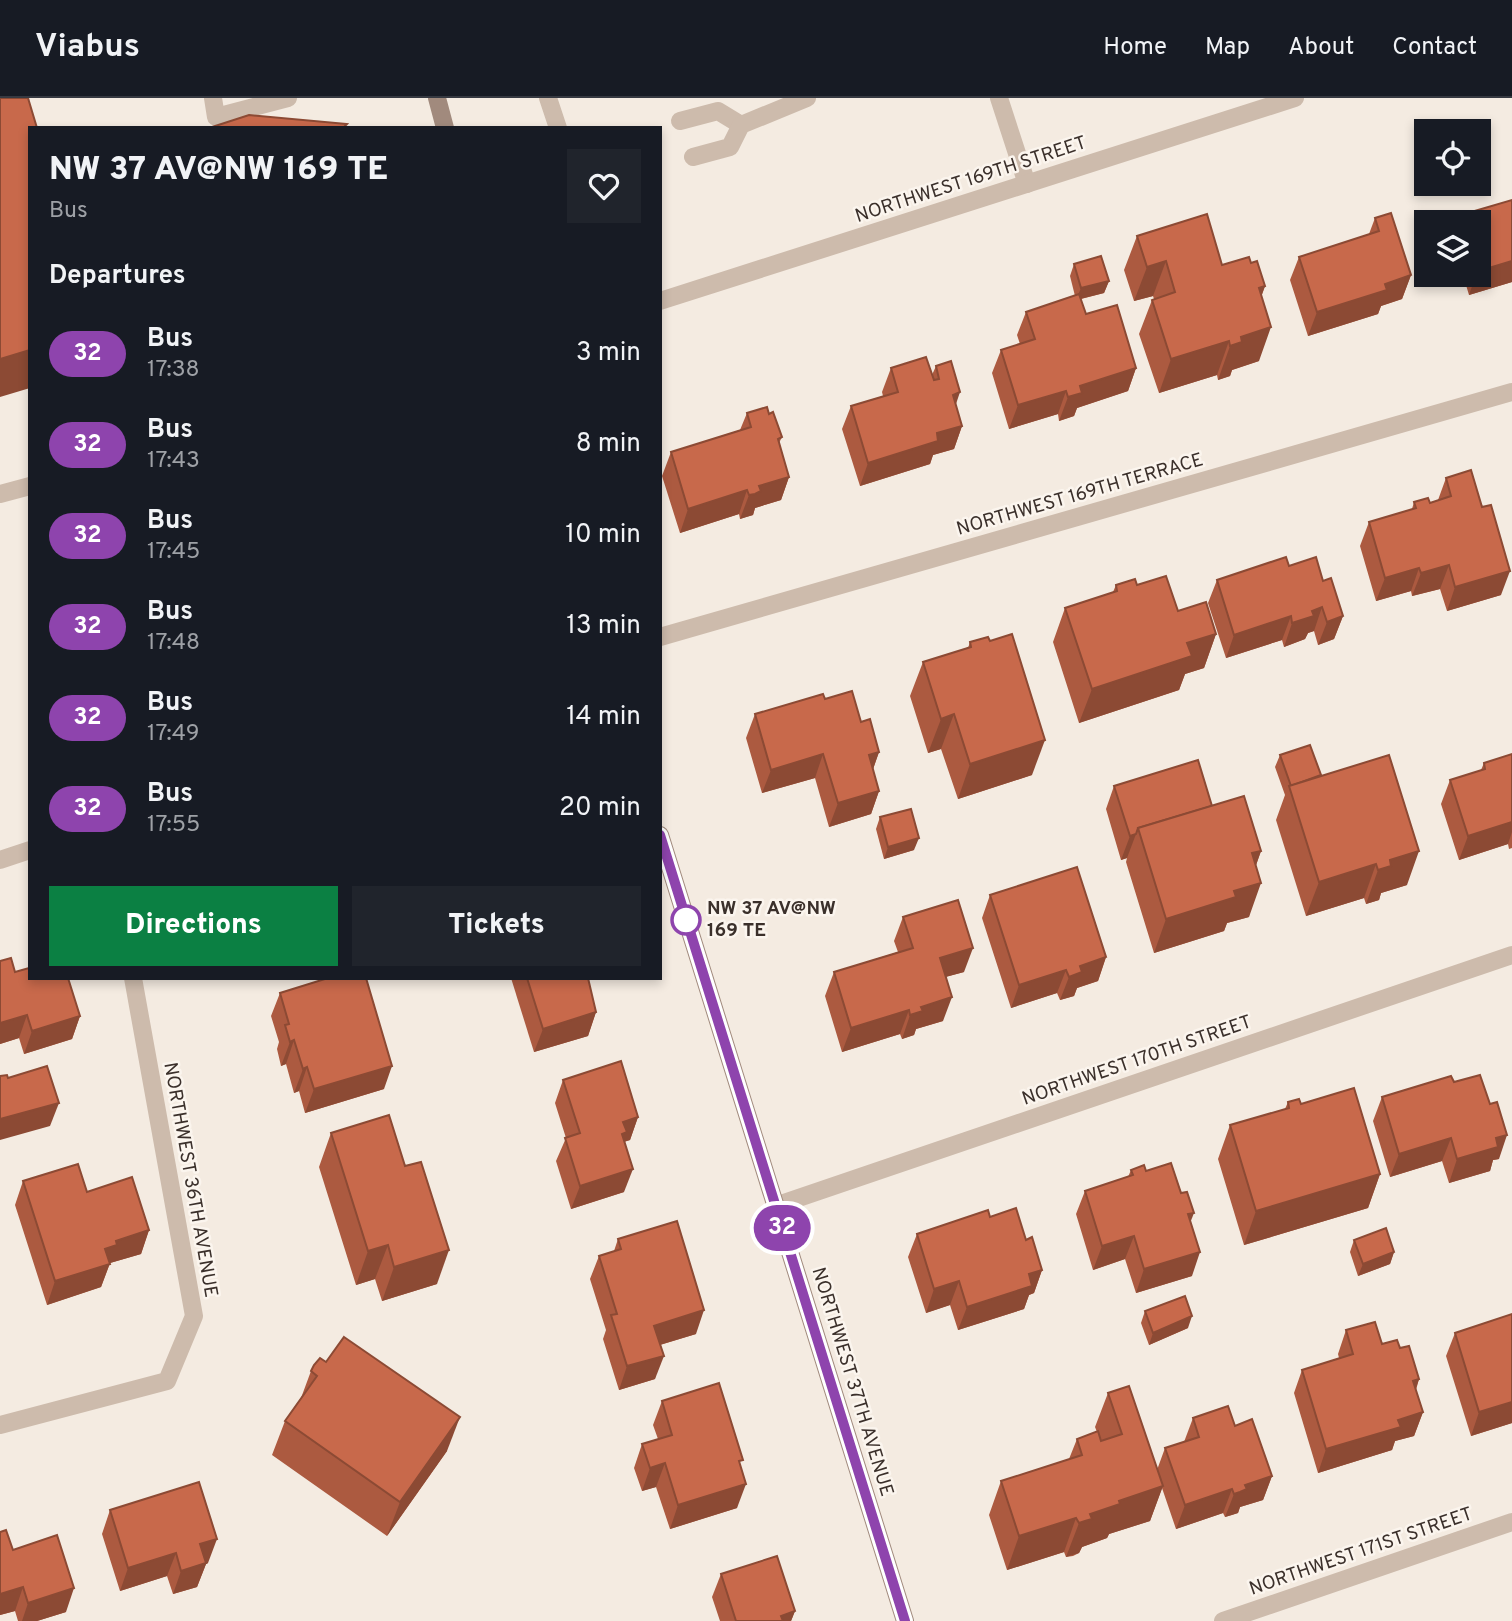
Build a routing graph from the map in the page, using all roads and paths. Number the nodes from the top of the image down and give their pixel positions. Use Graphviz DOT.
graph roads {
  1 [pos="213,98"];
  2 [pos="288,98"];
  3 [pos="437,98"];
  4 [pos="548,98"];
  5 [pos="807,98"];
  6 [pos="999,98"];
  7 [pos="1289,99"];
  8 [pos="680,121"];
  9 [pos="741,125"];
  10 [pos="444,126"];
  11 [pos="557,126"];
  12 [pos="693,157"];
  13 [pos="1027,184"];
  14 [pos="662,300"];
  15 [pos="1512,393"];
  16 [pos="28,487"];
  17 [pos="0,494"];
  18 [pos="662,636"];
  19 [pos="662,841"];
  20 [pos="28,851"];
  21 [pos="0,860"];
  22 [pos="1512,955"];
  23 [pos="133,980"];
  24 [pos="775,1206"];
  25 [pos="0,1426"];
  26 [pos="1512,1522"];
  27 [pos="905,1621"];
  28 [pos="1223,1621"];
  1 -- 2 [label="street"];
  3 -- 10 [label="main road"];
  4 -- 11 [label="street"];
  5 -- 9 [label="street"];
  6 -- 13 [label="street"];
  7 -- 13 [label="street, NORTHWEST 169TH STREET"];
  8 -- 9 [label="street"];
  9 -- 12 [label="street"];
  13 -- 14 [label="street, NORTHWEST 169TH STREET"];
  15 -- 18 [label="street, NORTHWEST 169TH TERRACE"];
  16 -- 17 [label="street"];
  19 -- 24 [label="main road, NORTHWEST 37TH AVENUE"];
  20 -- 21 [label="street"];
  22 -- 24 [label="street, NORTHWEST 170TH STREET"];
  23 -- 25 [label="street, NORTHWEST 36TH AVENUE"];
  24 -- 27 [label="main road, NORTHWEST 37TH AVENUE"];
  26 -- 28 [label="street, NORTHWEST 171ST STREET"];
}
